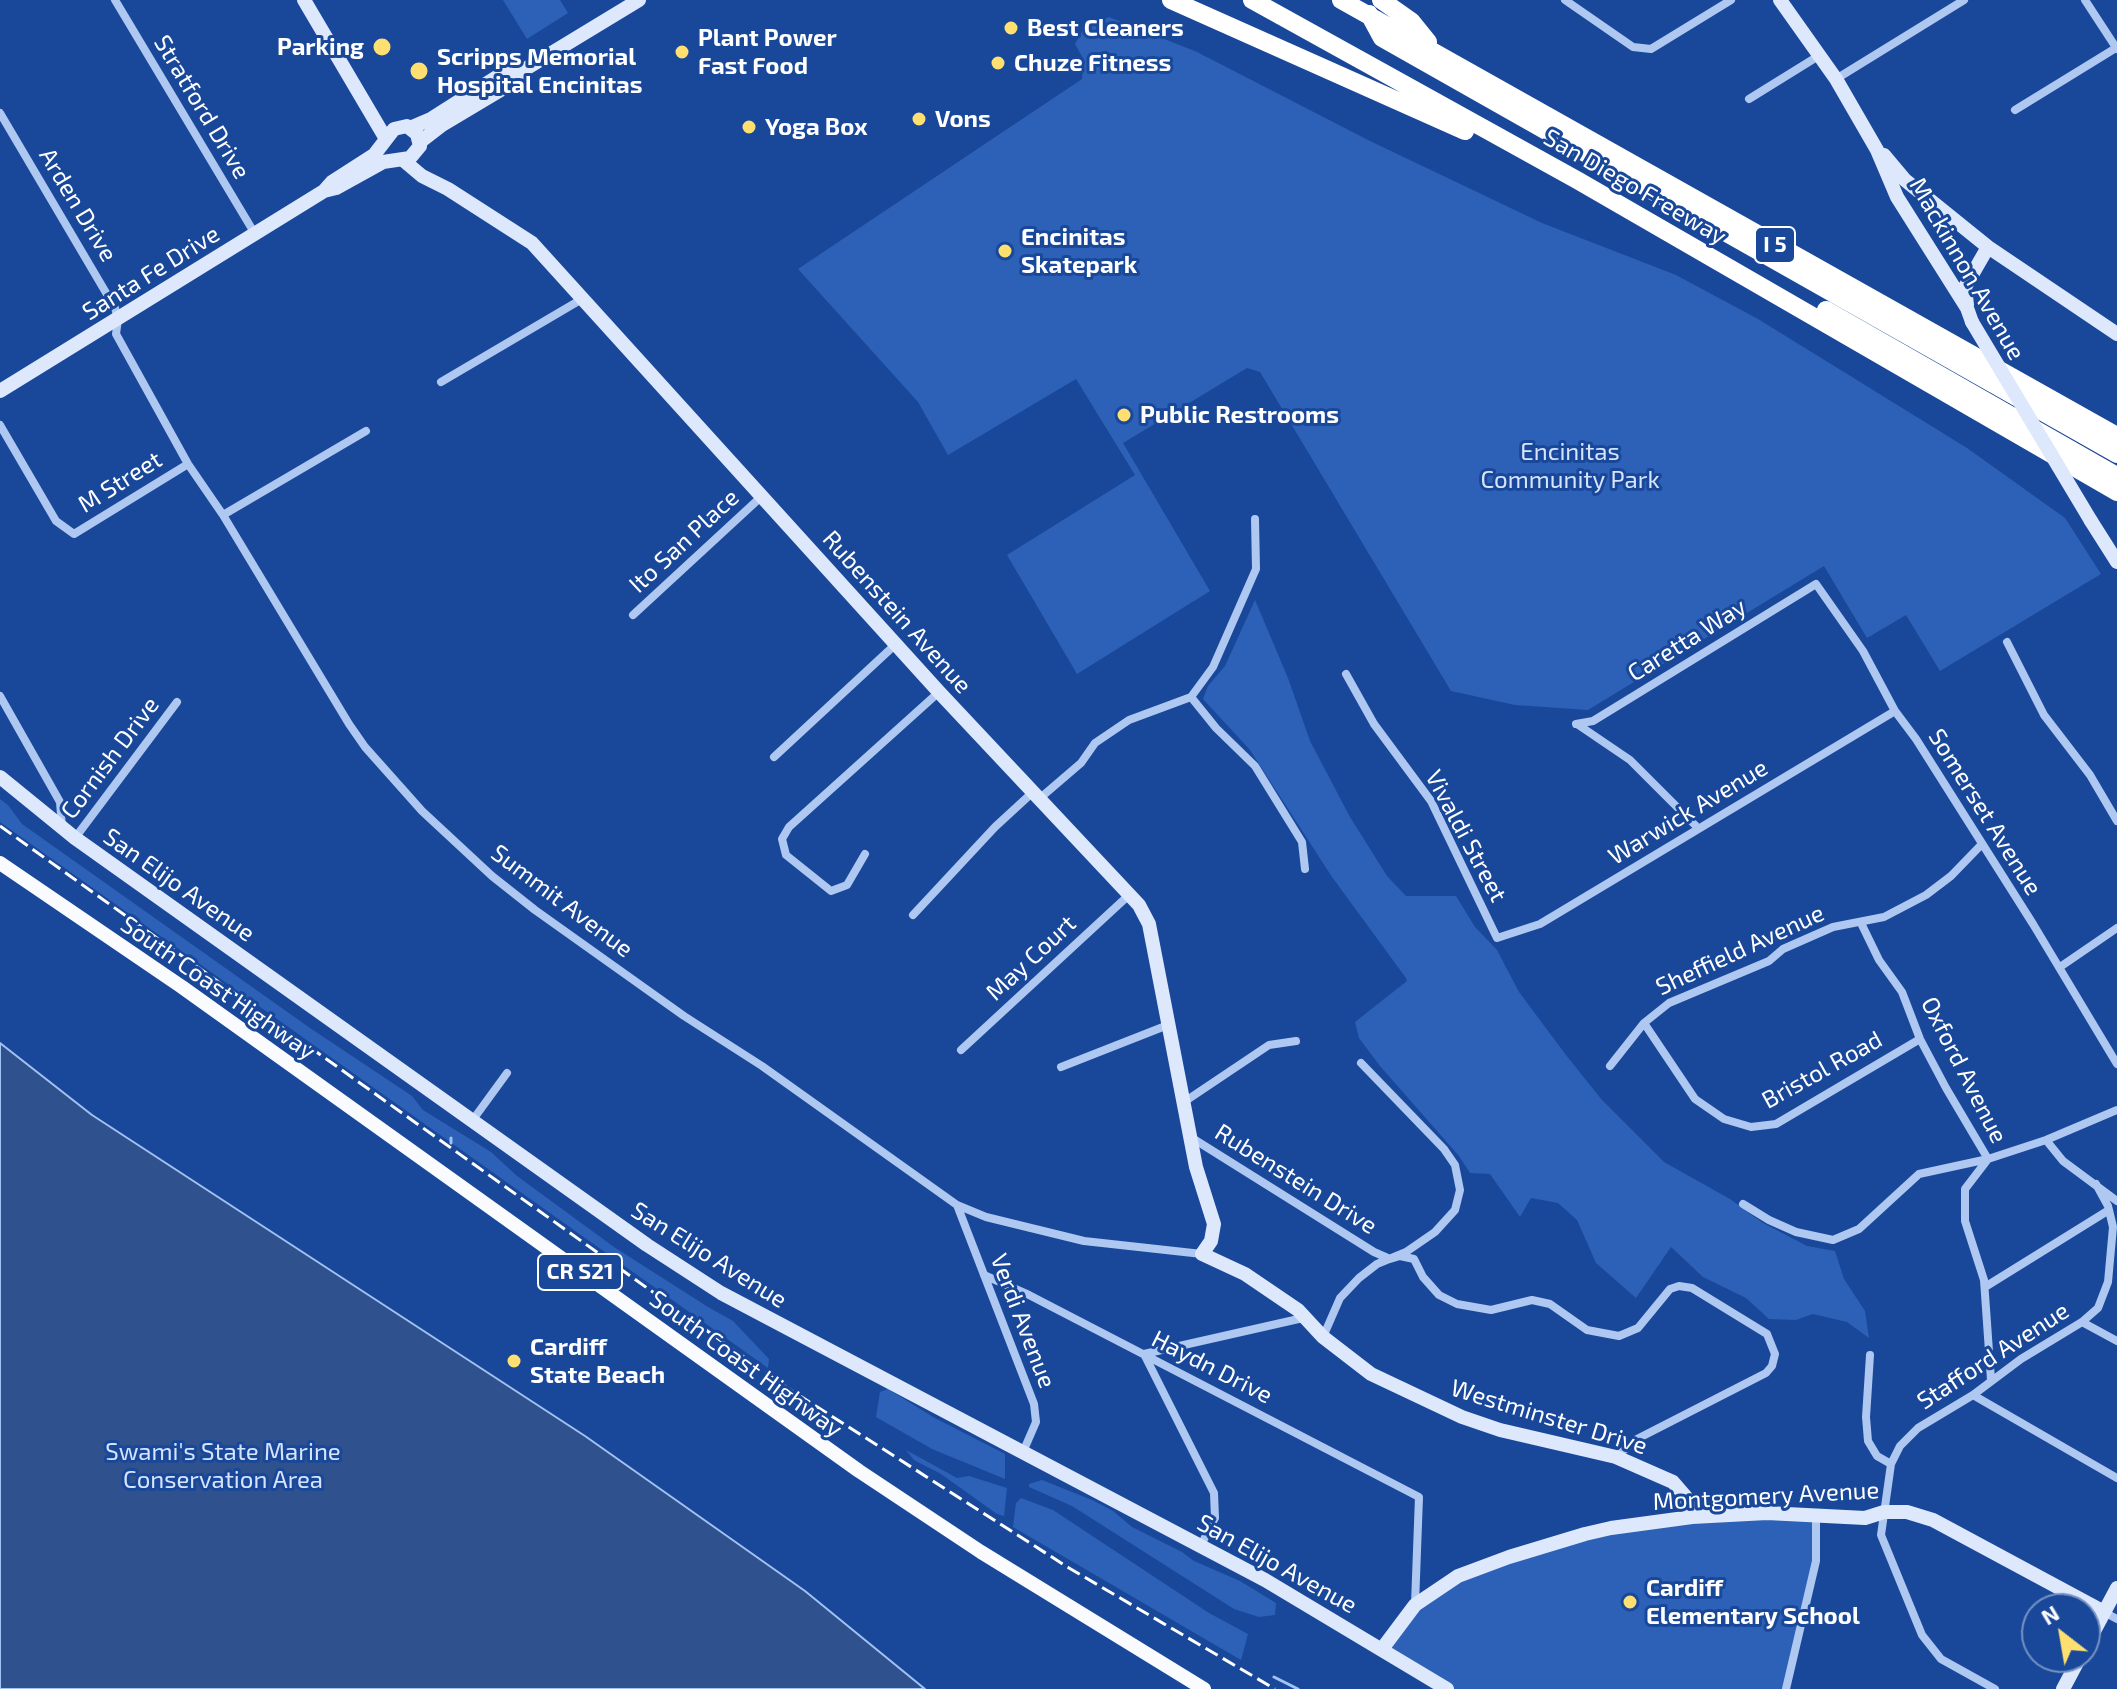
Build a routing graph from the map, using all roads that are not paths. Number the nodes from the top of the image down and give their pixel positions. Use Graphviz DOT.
graph roads {
  1 [pos="115,0"];
  2 [pos="304,0"];
  3 [pos="639,0"];
  4 [pos="1171,0"];
  5 [pos="1252,0"];
  6 [pos="1341,0"];
  7 [pos="1565,0"];
  8 [pos="1731,0"];
  9 [pos="1780,0"];
  10 [pos="1964,0"];
  11 [pos="2085,0"];
  12 [pos="1375,7"];
  13 [pos="2117,48"];
  14 [pos="1350,55"];
  15 [pos="1820,55"];
  16 [pos="522,71"];
  17 [pos="1836,79"];
  18 [pos="1749,99"];
  19 [pos="364,102"];
  20 [pos="2015,110"];
  21 [pos="0,113"];
  22 [pos="405,127"];
  23 [pos="386,140"];
  24 [pos="419,146"];
  25 [pos="1877,150"];
  26 [pos="400,159"];
  27 [pos="1577,180"];
  28 [pos="448,189"];
  29 [pos="324,191"];
  30 [pos="255,234"];
  31 [pos="1988,247"];
  32 [pos="582,299"];
  33 [pos="1967,308"];
  34 [pos="118,319"];
  35 [pos="2117,334"];
  36 [pos="441,382"];
  37 [pos="0,391"];
  38 [pos="0,425"];
  39 [pos="366,431"];
  40 [pos="2117,436"];
  41 [pos="2117,454"];
  42 [pos="188,464"];
  43 [pos="2117,476"];
  44 [pos="2117,492"];
  45 [pos="762,496"];
  46 [pos="223,515"];
  47 [pos="1255,519"];
  48 [pos="2117,562"];
  49 [pos="1816,584"];
  50 [pos="633,615"];
  51 [pos="2007,642"];
  52 [pos="897,643"];
  53 [pos="1346,674"];
  54 [pos="939,692"];
  55 [pos="0,696"];
  56 [pos="1191,697"];
  57 [pos="177,702"];
  58 [pos="1895,711"];
  59 [pos="774,757"];
  60 [pos="0,777"];
  61 [pos="1036,795"];
  62 [pos="2117,821"];
  63 [pos="62,828"];
  64 [pos="1698,828"];
  65 [pos="75,838"];
  66 [pos="1982,844"];
  67 [pos="865,854"];
  68 [pos="0,863"];
  69 [pos="1305,869"];
  70 [pos="1129,895"];
  71 [pos="913,915"];
  72 [pos="1861,923"];
  73 [pos="2117,928"];
  74 [pos="1497,938"];
  75 [pos="2060,967"];
  76 [pos="1644,1023"];
  77 [pos="1168,1025"];
  78 [pos="1920,1039"];
  79 [pos="1296,1041"];
  80 [pos="961,1050"];
  81 [pos="1361,1063"];
  82 [pos="2117,1064"];
  83 [pos="1610,1066"];
  84 [pos="1061,1067"];
  85 [pos="507,1073"];
  86 [pos="1184,1102"];
  87 [pos="2117,1110"];
  88 [pos="472,1121"];
  89 [pos="1192,1138"];
  90 [pos="2046,1140"];
  91 [pos="1988,1159"];
  92 [pos="2096,1184"];
  93 [pos="2117,1201"];
  94 [pos="1743,1204"];
  95 [pos="957,1205"];
  96 [pos="2109,1210"];
  97 [pos="1202,1254"];
  98 [pos="1390,1259"];
  99 [pos="984,1275"];
  100 [pos="1985,1287"];
  101 [pos="1303,1318"];
  102 [pos="2082,1322"];
  103 [pos="1323,1337"];
  104 [pos="2117,1341"];
  105 [pos="1144,1354"];
  106 [pos="1870,1355"];
  107 [pos="1991,1380"];
  108 [pos="1973,1395"];
  109 [pos="1023,1452"];
  110 [pos="1616,1457"];
  111 [pos="1891,1464"];
  112 [pos="2117,1478"];
  113 [pos="1884,1512"];
  114 [pos="1816,1515"];
  115 [pos="1692,1517"];
  116 [pos="1201,1545"];
  117 [pos="2117,1588"];
  118 [pos="1415,1605"];
  119 [pos="2110,1615"];
  120 [pos="1382,1649"];
  121 [pos="1204,1689"];
  122 [pos="1447,1689"];
  123 [pos="1786,1689"];
  124 [pos="1995,1689"];
  1 -- 30 [label="street, Stratford Drive"];
  2 -- 19 [label="street"];
  3 -- 16 [label="street"];
  4 -- 27 [label="highway"];
  5 -- 14 [label="highway, San Diego Freeway / I 5"];
  6 -- 12 [label="highway"];
  7 -- 8 [label="street"];
  9 -- 15 [label="street, Mackinnon Avenue"];
  10 -- 17 [label="street"];
  11 -- 13 [label="street"];
  12 -- 40 [label="highway, San Diego Freeway / I 5"];
  12 -- 41 [label="highway"];
  13 -- 20 [label="street"];
  14 -- 27 [label="highway, San Diego Freeway / I 5"];
  14 -- 43 [label="highway"];
  15 -- 17 [label="street, Mackinnon Avenue"];
  15 -- 18 [label="street"];
  16 -- 22 [label="street"];
  16 -- 24 [label="street"];
  17 -- 25 [label="street, Mackinnon Avenue"];
  19 -- 22 [label="street"];
  19 -- 23 [label="street"];
  21 -- 34 [label="street, Arden Drive"];
  22 -- 23 [label="street"];
  22 -- 24 [label="street"];
  23 -- 26 [label="street"];
  23 -- 29 [label="street, Santa Fe Drive"];
  24 -- 26 [label="street"];
  24 -- 28 [label="street, Rubenstein Avenue"];
  25 -- 31 [label="street"];
  25 -- 33 [label="street, Mackinnon Avenue"];
  26 -- 28 [label="street, Rubenstein Avenue"];
  26 -- 29 [label="street, Santa Fe Drive"];
  27 -- 44 [label="highway, San Diego Freeway / I 5"];
  28 -- 32 [label="street, Rubenstein Avenue"];
  29 -- 30 [label="street, Santa Fe Drive"];
  30 -- 34 [label="street, Santa Fe Drive"];
  31 -- 33 [label="street"];
  31 -- 35 [label="street"];
  32 -- 36 [label="street"];
  32 -- 45 [label="street, Rubenstein Avenue"];
  33 -- 48 [label="street, Mackinnon Avenue, bridge"];
  34 -- 37 [label="street, Santa Fe Drive"];
  34 -- 42 [label="street, Summit Avenue"];
  38 -- 42 [label="street, M Street"];
  39 -- 46 [label="street"];
  42 -- 46 [label="street, Summit Avenue"];
  45 -- 50 [label="street, Ito San Place"];
  45 -- 52 [label="street, Rubenstein Avenue"];
  46 -- 95 [label="street, Summit Avenue"];
  47 -- 56 [label="street"];
  49 -- 58 [label="street, Somerset Avenue"];
  49 -- 64 [label="street, Caretta Way"];
  51 -- 62 [label="street"];
  52 -- 54 [label="street, Rubenstein Avenue"];
  52 -- 59 [label="street"];
  53 -- 74 [label="street, Vivaldi Street"];
  54 -- 61 [label="street, Rubenstein Avenue"];
  54 -- 67 [label="street"];
  55 -- 63 [label="street, Cornish Drive"];
  56 -- 61 [label="street"];
  56 -- 69 [label="street"];
  57 -- 65 [label="street, Cornish Drive"];
  58 -- 64 [label="street, Warwick Avenue"];
  58 -- 66 [label="street, Somerset Avenue"];
  60 -- 63 [label="street, San Elijo Avenue"];
  61 -- 70 [label="street, Rubenstein Avenue"];
  61 -- 71 [label="street"];
  63 -- 65 [label="street, San Elijo Avenue"];
  64 -- 74 [label="street, Warwick Avenue"];
  65 -- 88 [label="street, San Elijo Avenue"];
  66 -- 72 [label="street, Sheffield Avenue"];
  66 -- 75 [label="street, Somerset Avenue"];
  68 -- 121 [label="main road, South Coast Highway / CR S21"];
  70 -- 77 [label="street, Rubenstein Avenue"];
  70 -- 80 [label="street, May Court"];
  72 -- 76 [label="street, Sheffield Avenue"];
  72 -- 78 [label="street, Oxford Avenue"];
  73 -- 75 [label="street"];
  75 -- 82 [label="street, Somerset Avenue"];
  76 -- 78 [label="street, Bristol Road"];
  76 -- 83 [label="street, Sheffield Avenue"];
  77 -- 84 [label="street"];
  77 -- 86 [label="street, Rubenstein Avenue"];
  78 -- 91 [label="street, Oxford Avenue"];
  79 -- 86 [label="street"];
  81 -- 98 [label="street"];
  85 -- 88 [label="street"];
  86 -- 89 [label="street, Rubenstein Avenue"];
  87 -- 90 [label="street"];
  88 -- 109 [label="street, San Elijo Avenue"];
  89 -- 97 [label="street"];
  89 -- 98 [label="street, Rubenstein Drive"];
  90 -- 91 [label="street"];
  90 -- 92 [label="street"];
  91 -- 94 [label="street"];
  91 -- 100 [label="street, Oxford Avenue"];
  92 -- 93 [label="street"];
  92 -- 96 [label="street, Stafford Avenue"];
  95 -- 97 [label="street, Summit Avenue"];
  95 -- 99 [label="street, Verdi Avenue"];
  96 -- 100 [label="street"];
  96 -- 102 [label="street, Stafford Avenue"];
  97 -- 101 [label="street, Westminster Drive"];
  98 -- 103 [label="street"];
  98 -- 110 [label="street, Rubenstein Drive"];
  99 -- 105 [label="street, Haydn Drive"];
  99 -- 109 [label="street, Verdi Avenue"];
  100 -- 107 [label="street, Oxford Avenue"];
  101 -- 103 [label="street, Westminster Drive"];
  101 -- 105 [label="street"];
  102 -- 104 [label="street"];
  102 -- 107 [label="street, Stafford Avenue"];
  103 -- 110 [label="street, Westminster Drive"];
  105 -- 116 [label="street"];
  105 -- 118 [label="street, Haydn Drive"];
  106 -- 111 [label="street"];
  107 -- 108 [label="street, Stafford Avenue"];
  108 -- 111 [label="street, Stafford Avenue"];
  108 -- 112 [label="street"];
  109 -- 116 [label="street, San Elijo Avenue"];
  110 -- 115 [label="street, Westminster Drive"];
  111 -- 113 [label="street, Stafford Avenue"];
  113 -- 114 [label="street, Montgomery Avenue"];
  113 -- 119 [label="street, Montgomery Avenue"];
  113 -- 124 [label="street, Stafford Avenue"];
  114 -- 115 [label="street, Montgomery Avenue"];
  114 -- 123 [label="street"];
  115 -- 118 [label="street, Montgomery Avenue"];
  116 -- 120 [label="street, San Elijo Avenue"];
  117 -- 119 [label="street"];
  118 -- 120 [label="street, Montgomery Avenue"];
  120 -- 122 [label="street, San Elijo Avenue"];
}
